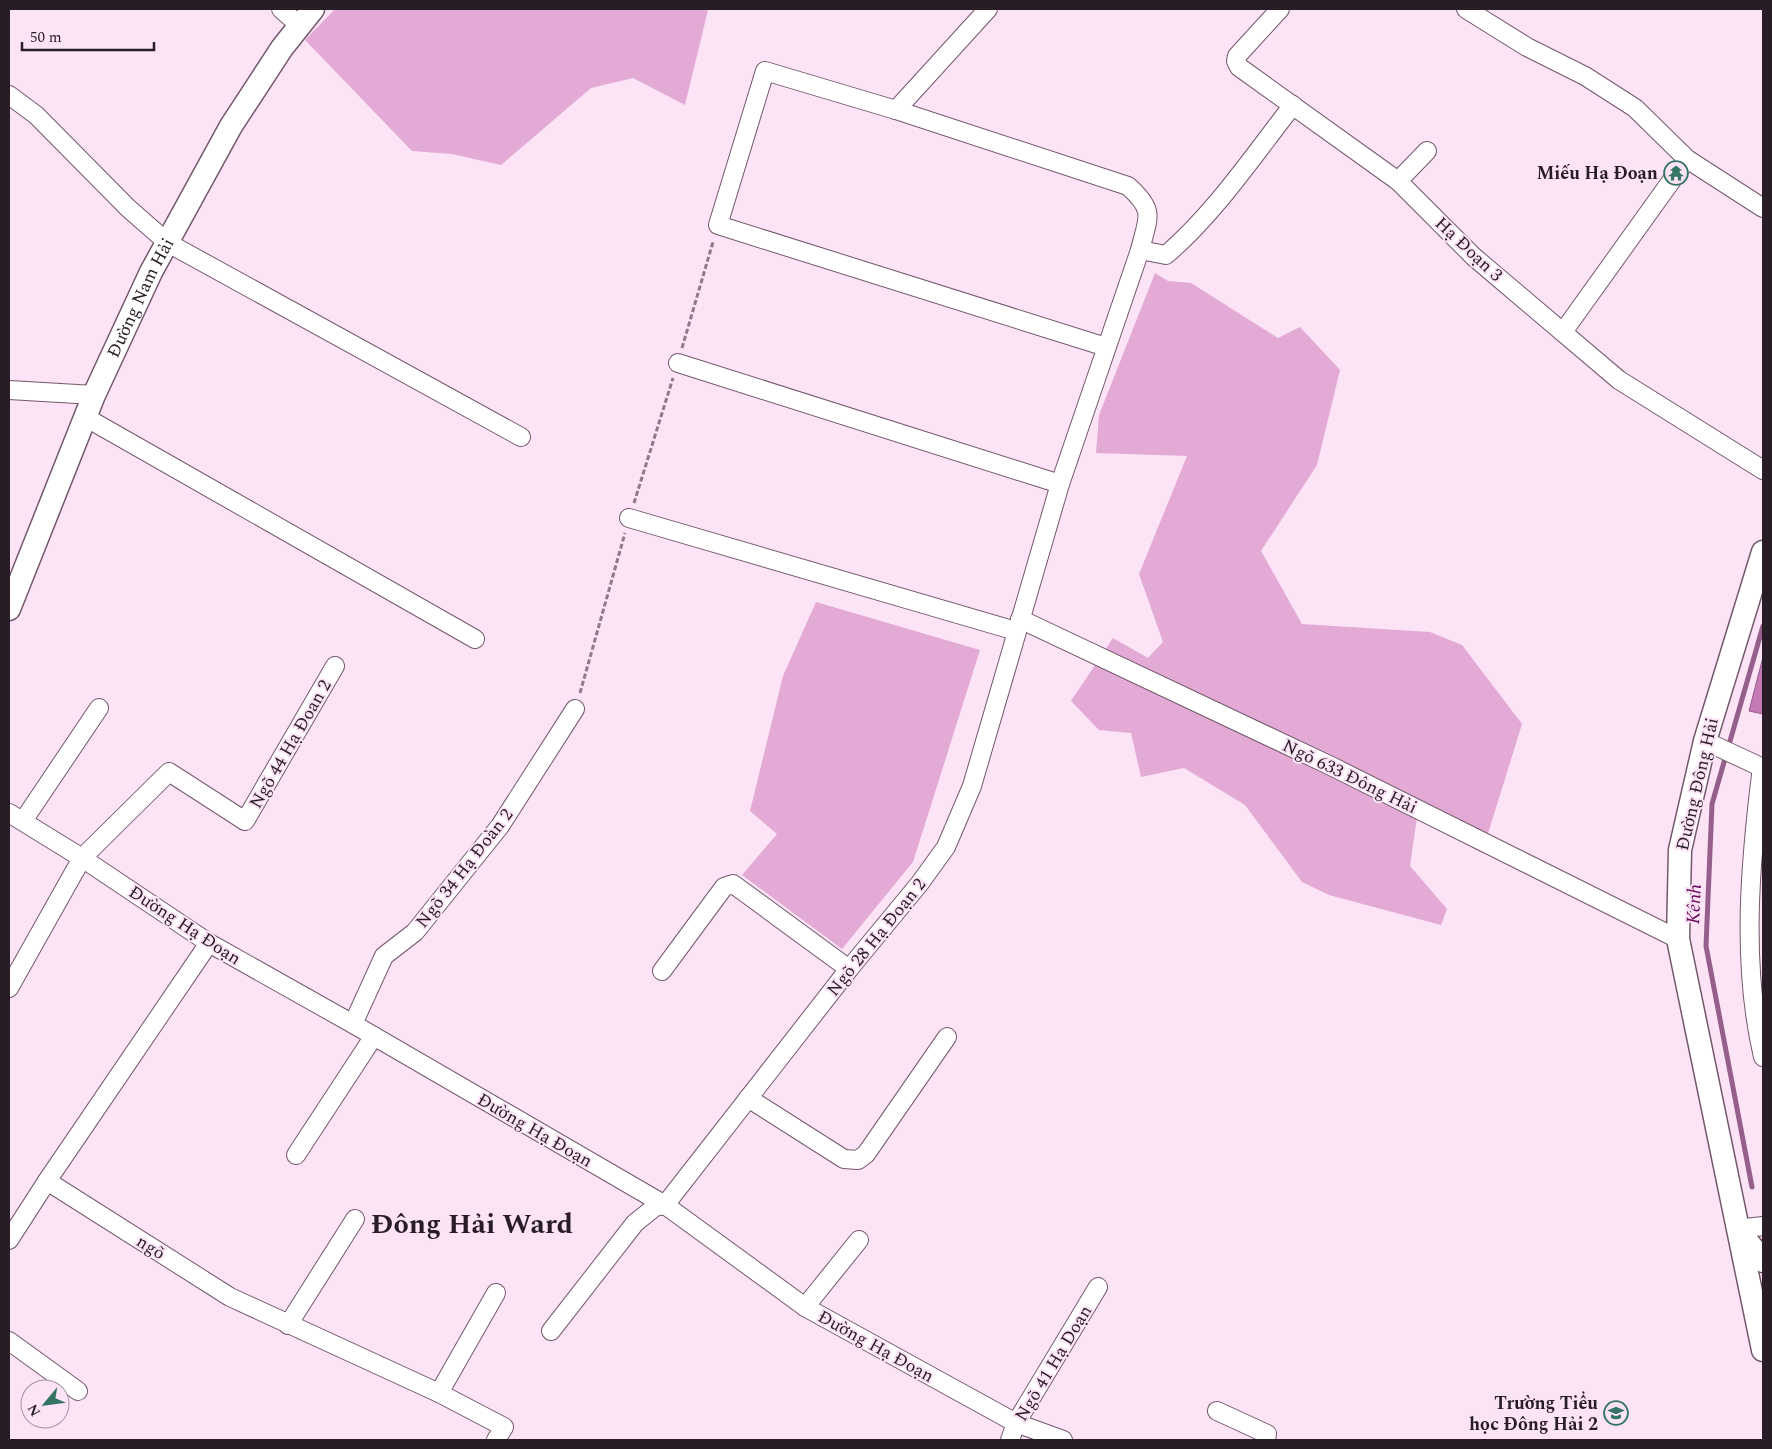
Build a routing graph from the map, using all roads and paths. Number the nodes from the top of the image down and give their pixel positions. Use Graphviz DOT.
graph roads {
  1 [pos="281,9"];
  2 [pos="988,9"];
  3 [pos="1280,9"];
  4 [pos="1466,9"];
  5 [pos="306,17"];
  6 [pos="9,95"];
  7 [pos="1293,105"];
  8 [pos="896,110"];
  9 [pos="1428,151"];
  10 [pos="1687,159"];
  11 [pos="1398,181"];
  12 [pos="1763,208"];
  13 [pos="718,225"];
  14 [pos="168,243"];
  15 [pos="1140,250"];
  16 [pos="1563,332"];
  17 [pos="1106,347"];
  18 [pos="678,363"];
  19 [pos="9,390"];
  20 [pos="94,395"];
  21 [pos="85,417"];
  22 [pos="521,436"];
  23 [pos="1763,470"];
  24 [pos="1060,484"];
  25 [pos="629,518"];
  26 [pos="1763,552"];
  27 [pos="9,609"];
  28 [pos="1018,625"];
  29 [pos="475,639"];
  30 [pos="335,666"];
  31 [pos="99,708"];
  32 [pos="576,708"];
  33 [pos="1710,743"];
  34 [pos="1763,768"];
  35 [pos="16,817"];
  36 [pos="82,858"];
  37 [pos="1678,938"];
  38 [pos="209,944"];
  39 [pos="849,969"];
  40 [pos="662,971"];
  41 [pos="9,988"];
  42 [pos="353,1024"];
  43 [pos="374,1036"];
  44 [pos="947,1037"];
  45 [pos="1763,1057"];
  46 [pos="748,1098"];
  47 [pos="296,1155"];
  48 [pos="47,1181"];
  49 [pos="665,1205"];
  50 [pos="355,1219"];
  51 [pos="1763,1226"];
  52 [pos="1737,1229"];
  53 [pos="9,1240"];
  54 [pos="859,1240"];
  55 [pos="1763,1262"];
  56 [pos="1098,1287"];
  57 [pos="496,1293"];
  58 [pos="805,1307"];
  59 [pos="288,1325"];
  60 [pos="552,1331"];
  61 [pos="9,1341"];
  62 [pos="1763,1350"];
  63 [pos="78,1391"];
  64 [pos="439,1393"];
  65 [pos="1217,1411"];
  66 [pos="1016,1423"];
  67 [pos="496,1440"];
  68 [pos="1010,1440"];
  69 [pos="1063,1440"];
  70 [pos="1266,1440"];
  1 -- 5 [label="street"];
  2 -- 8 [label="street"];
  3 -- 7 [label="street, Hạ Đoạn 3"];
  4 -- 10 [label="street"];
  5 -- 14 [label="main road, Đường Nam Hải"];
  6 -- 14 [label="street"];
  7 -- 11 [label="street, Hạ Đoạn 3"];
  7 -- 15 [label="street"];
  8 -- 13 [label="street, Ngõ 28 Hạ Đoạn 2"];
  8 -- 15 [label="street, Ngõ 28 Hạ Đoạn 2"];
  9 -- 11 [label="street"];
  10 -- 12 [label="street"];
  10 -- 16 [label="street"];
  11 -- 16 [label="street, Hạ Đoạn 3"];
  13 -- 17 [label="street"];
  13 -- 18 [label="path"];
  14 -- 20 [label="main road, Đường Nam Hải"];
  14 -- 22 [label="street"];
  15 -- 17 [label="street, Ngõ 28 Hạ Đoạn 2"];
  16 -- 23 [label="street, Hạ Đoạn 3"];
  17 -- 24 [label="street, Ngõ 28 Hạ Đoạn 2"];
  18 -- 24 [label="street"];
  18 -- 25 [label="path"];
  19 -- 20 [label="street"];
  20 -- 21 [label="main road, Đường Nam Hải"];
  21 -- 27 [label="main road, Đường Nam Hải"];
  21 -- 29 [label="street"];
  24 -- 28 [label="street, Ngõ 28 Hạ Đoạn 2"];
  25 -- 28 [label="street, Ngõ 633 Đông Hải"];
  25 -- 32 [label="path"];
  26 -- 33 [label="main road, Đường Đông Hải"];
  28 -- 37 [label="street, Ngõ 633 Đông Hải"];
  28 -- 39 [label="street, Ngõ 28 Hạ Đoạn 2"];
  30 -- 36 [label="street, Ngõ 44 Hạ Đoan 2"];
  31 -- 35 [label="street"];
  32 -- 42 [label="street, Ngõ 34 Hạ Đoàn 2"];
  33 -- 34 [label="street"];
  33 -- 37 [label="main road, Đường Đông Hải"];
  34 -- 45 [label="street"];
  35 -- 36 [label="street, Đường Hạ Đoạn"];
  36 -- 38 [label="street, Đường Hạ Đoạn"];
  36 -- 41 [label="street"];
  37 -- 52 [label="main road, Đường Đông Hải"];
  38 -- 42 [label="street, Đường Hạ Đoạn"];
  38 -- 48 [label="street"];
  39 -- 40 [label="street"];
  39 -- 46 [label="street, Ngõ 28 Hạ Đoạn 2"];
  42 -- 43 [label="street, Đường Hạ Đoạn"];
  43 -- 47 [label="street"];
  43 -- 49 [label="street, Đường Hạ Đoạn"];
  44 -- 46 [label="street"];
  46 -- 49 [label="street, Ngõ 28 Hạ Đoạn 2"];
  48 -- 53 [label="street"];
  48 -- 59 [label="street, ngõ"];
  49 -- 58 [label="street, Đường Hạ Đoạn"];
  49 -- 60 [label="street"];
  50 -- 59 [label="street"];
  51 -- 52 [label="street"];
  52 -- 55 [label="main road, Đường Đông Hải"];
  52 -- 62 [label="main road, Đường Đông Hải"];
  54 -- 58 [label="street"];
  56 -- 66 [label="street, Ngõ 41 Hạ Doạn"];
  57 -- 64 [label="street"];
  58 -- 66 [label="street, Đường Hạ Đoạn"];
  59 -- 64 [label="street, ngõ"];
  61 -- 63 [label="street"];
  64 -- 67 [label="street, ngõ"];
  65 -- 70 [label="street"];
  66 -- 68 [label="street, Ngõ 41 Hạ Doạn"];
  66 -- 69 [label="street, Đường Hạ Đoạn"];
}
